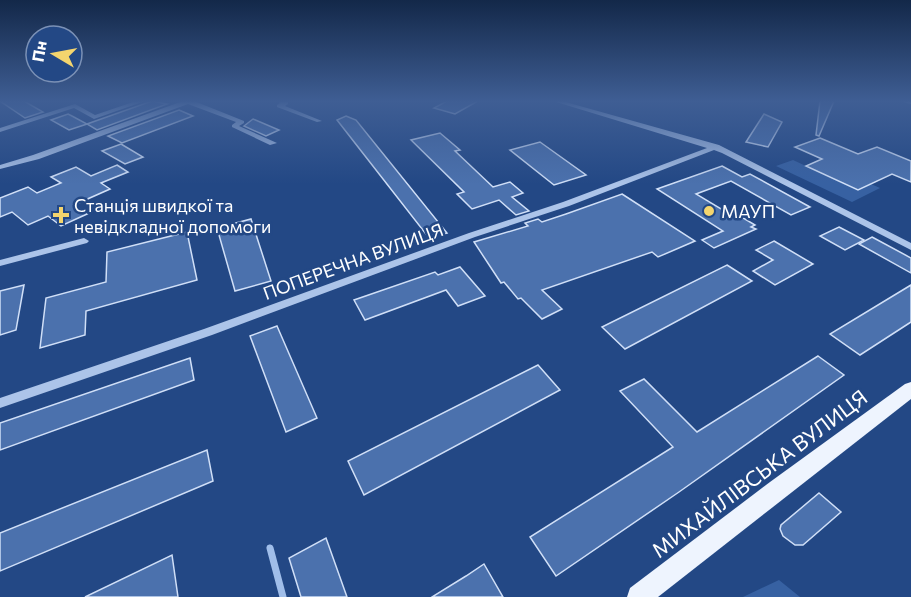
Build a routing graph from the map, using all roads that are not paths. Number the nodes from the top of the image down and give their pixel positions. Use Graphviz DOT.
graph roads {
  1 [pos="113,129"];
  2 [pos="241,129"];
  3 [pos="653,129"];
  4 [pos="273,143"];
  5 [pos="716,147"];
  6 [pos="0,167"];
  7 [pos="84,241"];
  8 [pos="911,247"];
  9 [pos="0,263"];
  10 [pos="911,389"];
  11 [pos="0,403"];
  12 [pos="639,597"];
  1 -- 6 [label="street"];
  2 -- 4 [label="street"];
  3 -- 5 [label="street"];
  5 -- 8 [label="street"];
  5 -- 11 [label="street, ПОПЕРЕЧНА ВУЛИЦЯ"];
  7 -- 9 [label="street"];
  10 -- 12 [label="main road, МИХАЙЛІВСЬКА ВУЛИЦЯ"];
}
